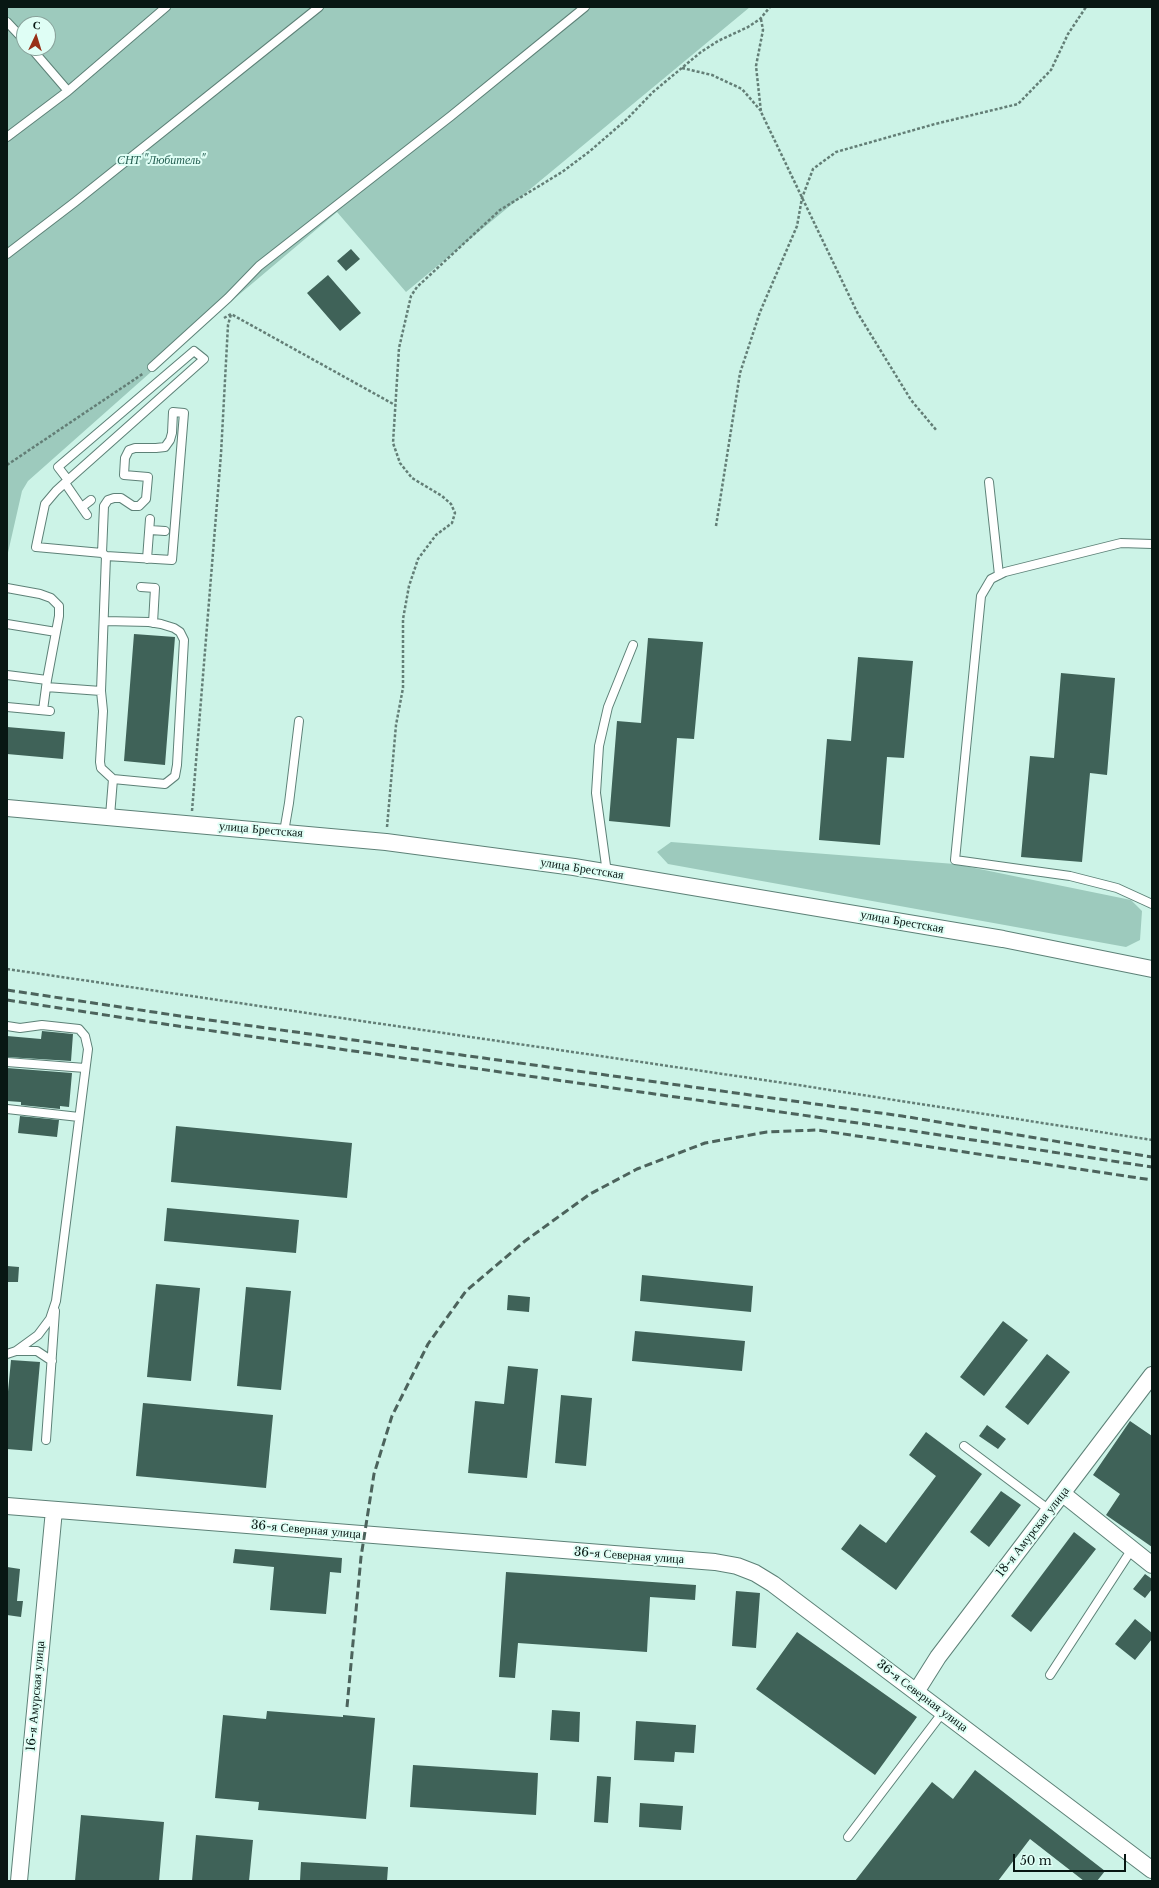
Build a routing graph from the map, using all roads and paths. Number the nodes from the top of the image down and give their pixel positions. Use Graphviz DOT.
graph roads {
  1 [pos="166,7"];
  2 [pos="319,7"];
  3 [pos="585,7"];
  4 [pos="770,7"];
  5 [pos="1086,7"];
  6 [pos="760,19"];
  7 [pos="7,22"];
  8 [pos="16,32"];
  9 [pos="38,56"];
  10 [pos="682,68"];
  11 [pos="68,91"];
  12 [pos="761,112"];
  13 [pos="7,137"];
  14 [pos="802,198"];
  15 [pos="7,254"];
  16 [pos="231,314"];
  17 [pos="152,367"];
  18 [pos="937,431"];
  19 [pos="67,482"];
  20 [pos="989,482"];
  21 [pos="91,500"];
  22 [pos="82,507"];
  23 [pos="87,515"];
  24 [pos="150,519"];
  25 [pos="716,526"];
  26 [pos="150,530"];
  27 [pos="165,531"];
  28 [pos="1152,544"];
  29 [pos="104,555"];
  30 [pos="147,559"];
  31 [pos="999,575"];
  32 [pos="141,587"];
  33 [pos="7,588"];
  34 [pos="105,621"];
  35 [pos="153,623"];
  36 [pos="7,624"];
  37 [pos="56,632"];
  38 [pos="633,645"];
  39 [pos="7,675"];
  40 [pos="46,683"];
  41 [pos="101,691"];
  42 [pos="7,707"];
  43 [pos="299,721"];
  44 [pos="113,779"];
  45 [pos="7,808"];
  46 [pos="110,816"];
  47 [pos="191,823"];
  48 [pos="284,832"];
  49 [pos="386,842"];
  50 [pos="607,872"];
  51 [pos="1152,904"];
  52 [pos="7,969"];
  53 [pos="1152,969"];
  54 [pos="7,1026"];
  55 [pos="7,1062"];
  56 [pos="85,1068"];
  57 [pos="7,1109"];
  58 [pos="79,1117"];
  59 [pos="1152,1140"];
  60 [pos="56,1301"];
  61 [pos="16,1351"];
  62 [pos="7,1354"];
  63 [pos="52,1361"];
  64 [pos="1152,1375"];
  65 [pos="46,1440"];
  66 [pos="964,1446"];
  67 [pos="1063,1494"];
  68 [pos="7,1506"];
  69 [pos="1048,1509"];
  70 [pos="54,1510"];
  71 [pos="1132,1549"];
  72 [pos="1152,1565"];
  73 [pos="1050,1675"];
  74 [pos="916,1692"];
  75 [pos="943,1712"];
  76 [pos="848,1837"];
  77 [pos="1152,1870"];
  78 [pos="19,1881"];
  1 -- 11 [label="lane"];
  2 -- 15 [label="lane"];
  3 -- 17 [label="lane"];
  4 -- 6 [label="path"];
  5 -- 14 [label="path"];
  6 -- 10 [label="path"];
  6 -- 12 [label="path"];
  7 -- 8 [label="lane"];
  9 -- 11 [label="lane"];
  10 -- 12 [label="path"];
  10 -- 49 [label="path"];
  11 -- 13 [label="lane"];
  12 -- 14 [label="path"];
  14 -- 18 [label="path"];
  14 -- 25 [label="path"];
  16 -- 47 [label="path"];
  19 -- 19 [label="lane"];
  19 -- 22 [label="lane"];
  19 -- 29 [label="lane"];
  20 -- 31 [label="lane"];
  21 -- 22 [label="lane"];
  22 -- 23 [label="lane"];
  24 -- 26 [label="lane"];
  26 -- 27 [label="lane"];
  26 -- 30 [label="lane"];
  28 -- 31 [label="lane"];
  29 -- 30 [label="lane"];
  29 -- 30 [label="lane"];
  29 -- 34 [label="lane"];
  31 -- 51 [label="lane"];
  32 -- 35 [label="lane"];
  33 -- 37 [label="lane"];
  34 -- 35 [label="lane"];
  34 -- 41 [label="lane"];
  35 -- 44 [label="lane"];
  36 -- 37 [label="lane"];
  37 -- 40 [label="lane"];
  38 -- 50 [label="lane"];
  39 -- 40 [label="lane"];
  40 -- 41 [label="lane"];
  40 -- 42 [label="lane"];
  41 -- 44 [label="lane"];
  43 -- 48 [label="lane"];
  44 -- 46 [label="lane"];
  45 -- 46 [label="street, улица Брестская"];
  46 -- 47 [label="street, улица Брестская"];
  47 -- 48 [label="street, улица Брестская"];
  48 -- 49 [label="street, улица Брестская"];
  49 -- 50 [label="street, улица Брестская"];
  50 -- 53 [label="street, улица Брестская"];
  52 -- 59 [label="path"];
  54 -- 56 [label="lane"];
  55 -- 56 [label="lane"];
  56 -- 58 [label="lane"];
  57 -- 58 [label="lane"];
  58 -- 60 [label="lane"];
  60 -- 61 [label="lane"];
  60 -- 63 [label="lane"];
  61 -- 62 [label="lane"];
  61 -- 63 [label="lane"];
  63 -- 65 [label="lane"];
  64 -- 67 [label="street, 18-я Амурская улица"];
  66 -- 69 [label="lane"];
  67 -- 69 [label="street, 18-я Амурская улица"];
  67 -- 71 [label="street"];
  68 -- 70 [label="street, 36-я Северная улица"];
  69 -- 74 [label="street, 18-я Амурская улица"];
  70 -- 74 [label="street, 36-я Северная улица"];
  70 -- 78 [label="street, 16-я Амурская улица"];
  71 -- 72 [label="street"];
  71 -- 73 [label="lane"];
  74 -- 75 [label="street, 36-я Северная улица"];
  75 -- 76 [label="lane"];
  75 -- 77 [label="street, 36-я Северная улица"];
}
